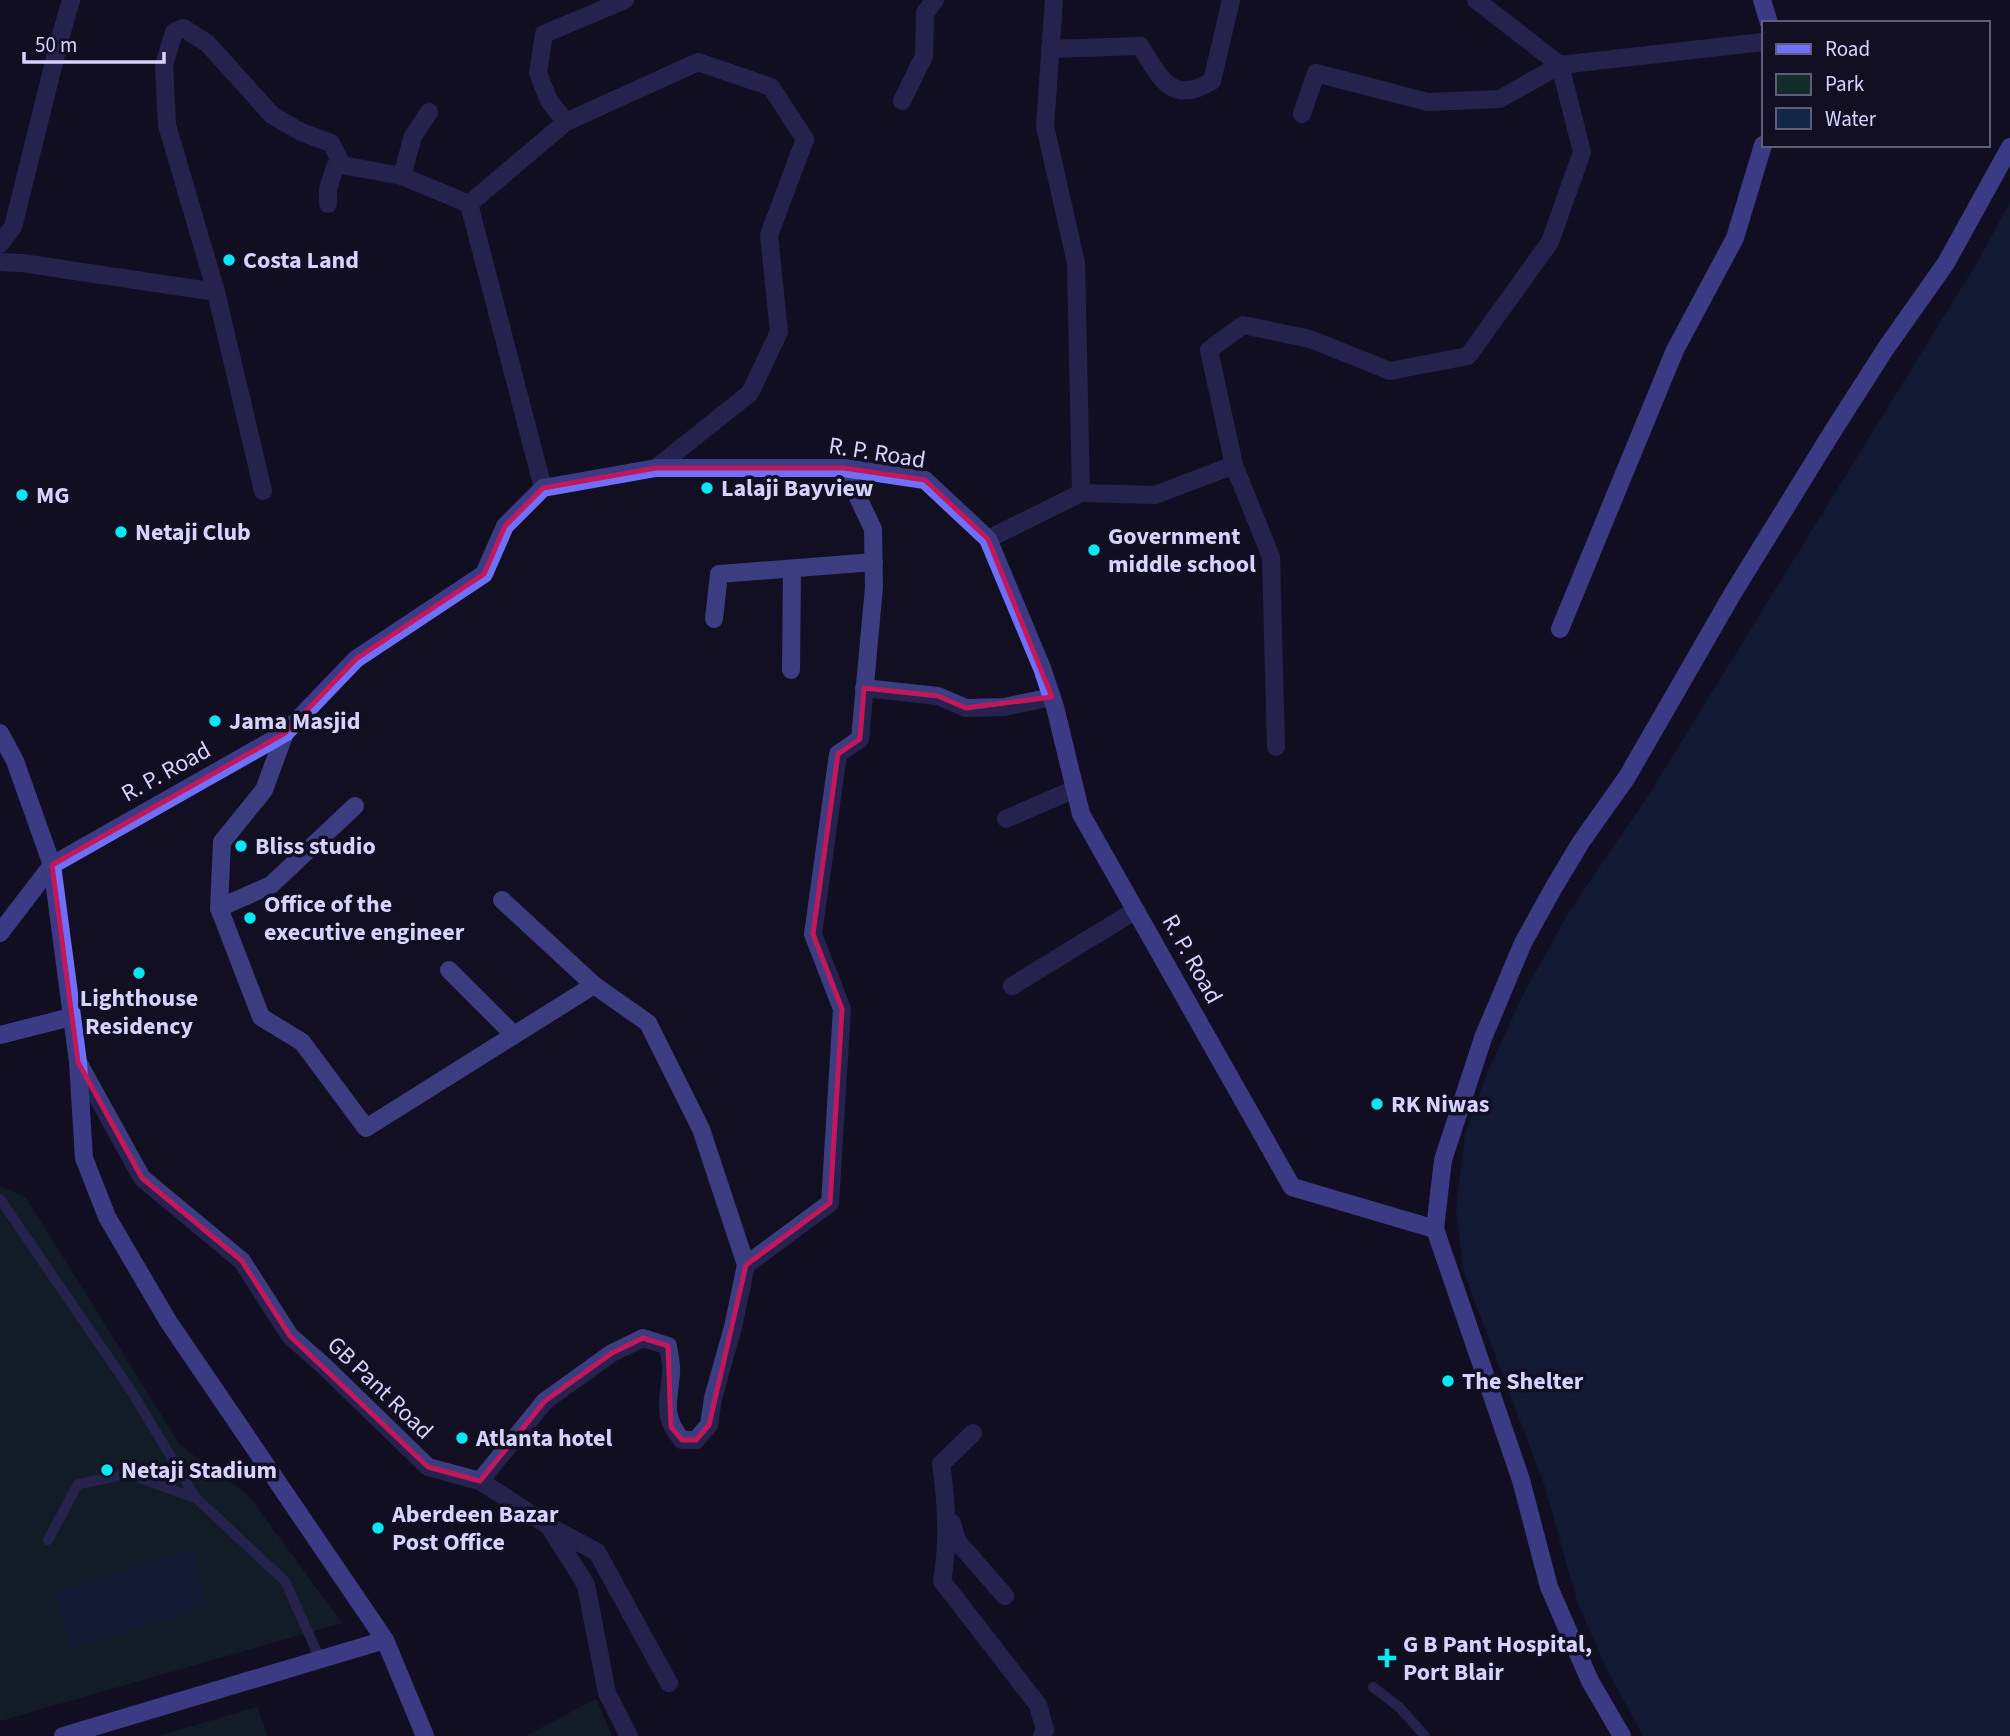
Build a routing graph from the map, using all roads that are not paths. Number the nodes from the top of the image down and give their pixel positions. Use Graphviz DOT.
graph roads {
  1 [pos="71,0"];
  2 [pos="625,0"];
  3 [pos="935,0"];
  4 [pos="1054,0"];
  5 [pos="1231,0"];
  6 [pos="1476,0"];
  7 [pos="1762,0"];
  8 [pos="1768,21"];
  9 [pos="1762,42"];
  10 [pos="1050,49"];
  11 [pos="1560,65"];
  12 [pos="902,101"];
  13 [pos="429,112"];
  14 [pos="1302,114"];
  15 [pos="566,122"];
  16 [pos="1762,147"];
  17 [pos="2010,147"];
  18 [pos="342,165"];
  19 [pos="402,176"];
  20 [pos="328,204"];
  21 [pos="469,204"];
  22 [pos="0,244"];
  23 [pos="0,262"];
  24 [pos="216,292"];
  25 [pos="1234,465"];
  26 [pos="656,468"];
  27 [pos="844,468"];
  28 [pos="543,488"];
  29 [pos="262,491"];
  30 [pos="1081,493"];
  31 [pos="988,539"];
  32 [pos="874,562"];
  33 [pos="792,569"];
  34 [pos="714,619"];
  35 [pos="1560,629"];
  36 [pos="791,670"];
  37 [pos="864,688"];
  38 [pos="1052,697"];
  39 [pos="0,733"];
  40 [pos="285,733"];
  41 [pos="1276,747"];
  42 [pos="1075,789"];
  43 [pos="355,806"];
  44 [pos="1006,819"];
  45 [pos="52,865"];
  46 [pos="502,900"];
  47 [pos="219,908"];
  48 [pos="1136,910"];
  49 [pos="0,933"];
  50 [pos="449,970"];
  51 [pos="593,985"];
  52 [pos="1012,986"];
  53 [pos="71,1017"];
  54 [pos="513,1034"];
  55 [pos="0,1035"];
  56 [pos="78,1062"];
  57 [pos="0,1199"];
  58 [pos="1435,1229"];
  59 [pos="746,1265"];
  60 [pos="973,1433"];
  61 [pos="480,1481"];
  62 [pos="196,1498"];
  63 [pos="947,1503"];
  64 [pos="548,1526"];
  65 [pos="48,1540"];
  66 [pos="1004,1596"];
  67 [pos="385,1640"];
  68 [pos="320,1659"];
  69 [pos="669,1683"];
  70 [pos="1373,1687"];
  71 [pos="63,1736"];
  72 [pos="425,1736"];
  73 [pos="629,1736"];
  74 [pos="1042,1736"];
  75 [pos="1425,1736"];
  76 [pos="1622,1736"];
  1 -- 22 [label="street"];
  2 -- 15 [label="street"];
  3 -- 12 [label="street"];
  4 -- 10 [label="street"];
  5 -- 10 [label="street"];
  6 -- 11 [label="street"];
  7 -- 8 [label="street"];
  9 -- 11 [label="street"];
  10 -- 30 [label="street"];
  11 -- 14 [label="street"];
  11 -- 25 [label="street"];
  13 -- 19 [label="street"];
  15 -- 21 [label="street"];
  15 -- 26 [label="street"];
  16 -- 35 [label="street"];
  17 -- 58 [label="street"];
  18 -- 19 [label="street"];
  18 -- 20 [label="street"];
  18 -- 24 [label="street"];
  19 -- 21 [label="street"];
  21 -- 28 [label="street"];
  23 -- 24 [label="street"];
  24 -- 29 [label="street"];
  25 -- 30 [label="street"];
  25 -- 41 [label="street"];
  26 -- 27 [label="street, R. P. Road"];
  26 -- 28 [label="street, R. P. Road"];
  27 -- 31 [label="street, R. P. Road"];
  27 -- 32 [label="street"];
  28 -- 40 [label="street, R. P. Road"];
  30 -- 31 [label="street"];
  31 -- 38 [label="street, R. P. Road"];
  32 -- 33 [label="street"];
  32 -- 37 [label="street"];
  33 -- 34 [label="street"];
  33 -- 36 [label="street"];
  37 -- 38 [label="street"];
  37 -- 59 [label="street"];
  38 -- 42 [label="street, R. P. Road"];
  39 -- 45 [label="street"];
  40 -- 45 [label="street, R. P. Road"];
  40 -- 47 [label="street"];
  42 -- 44 [label="street"];
  42 -- 48 [label="street, R. P. Road"];
  43 -- 47 [label="street"];
  45 -- 49 [label="street"];
  45 -- 53 [label="street"];
  46 -- 51 [label="street"];
  47 -- 54 [label="street"];
  48 -- 52 [label="street"];
  48 -- 58 [label="street, R. P. Road"];
  50 -- 54 [label="street"];
  51 -- 54 [label="street"];
  51 -- 59 [label="street"];
  53 -- 55 [label="street"];
  53 -- 56 [label="street"];
  56 -- 61 [label="street, GB Pant Road"];
  56 -- 67 [label="street"];
  57 -- 62 [label="lane"];
  58 -- 76 [label="street"];
  59 -- 61 [label="street"];
  60 -- 63 [label="street"];
  61 -- 64 [label="street, GB Pant Road"];
  62 -- 65 [label="lane"];
  62 -- 68 [label="lane"];
  63 -- 66 [label="street"];
  63 -- 74 [label="street"];
  64 -- 69 [label="street"];
  64 -- 73 [label="street, GB Pant Road"];
  67 -- 68 [label="street"];
  67 -- 72 [label="street"];
  68 -- 71 [label="street"];
  70 -- 75 [label="lane"];
}
